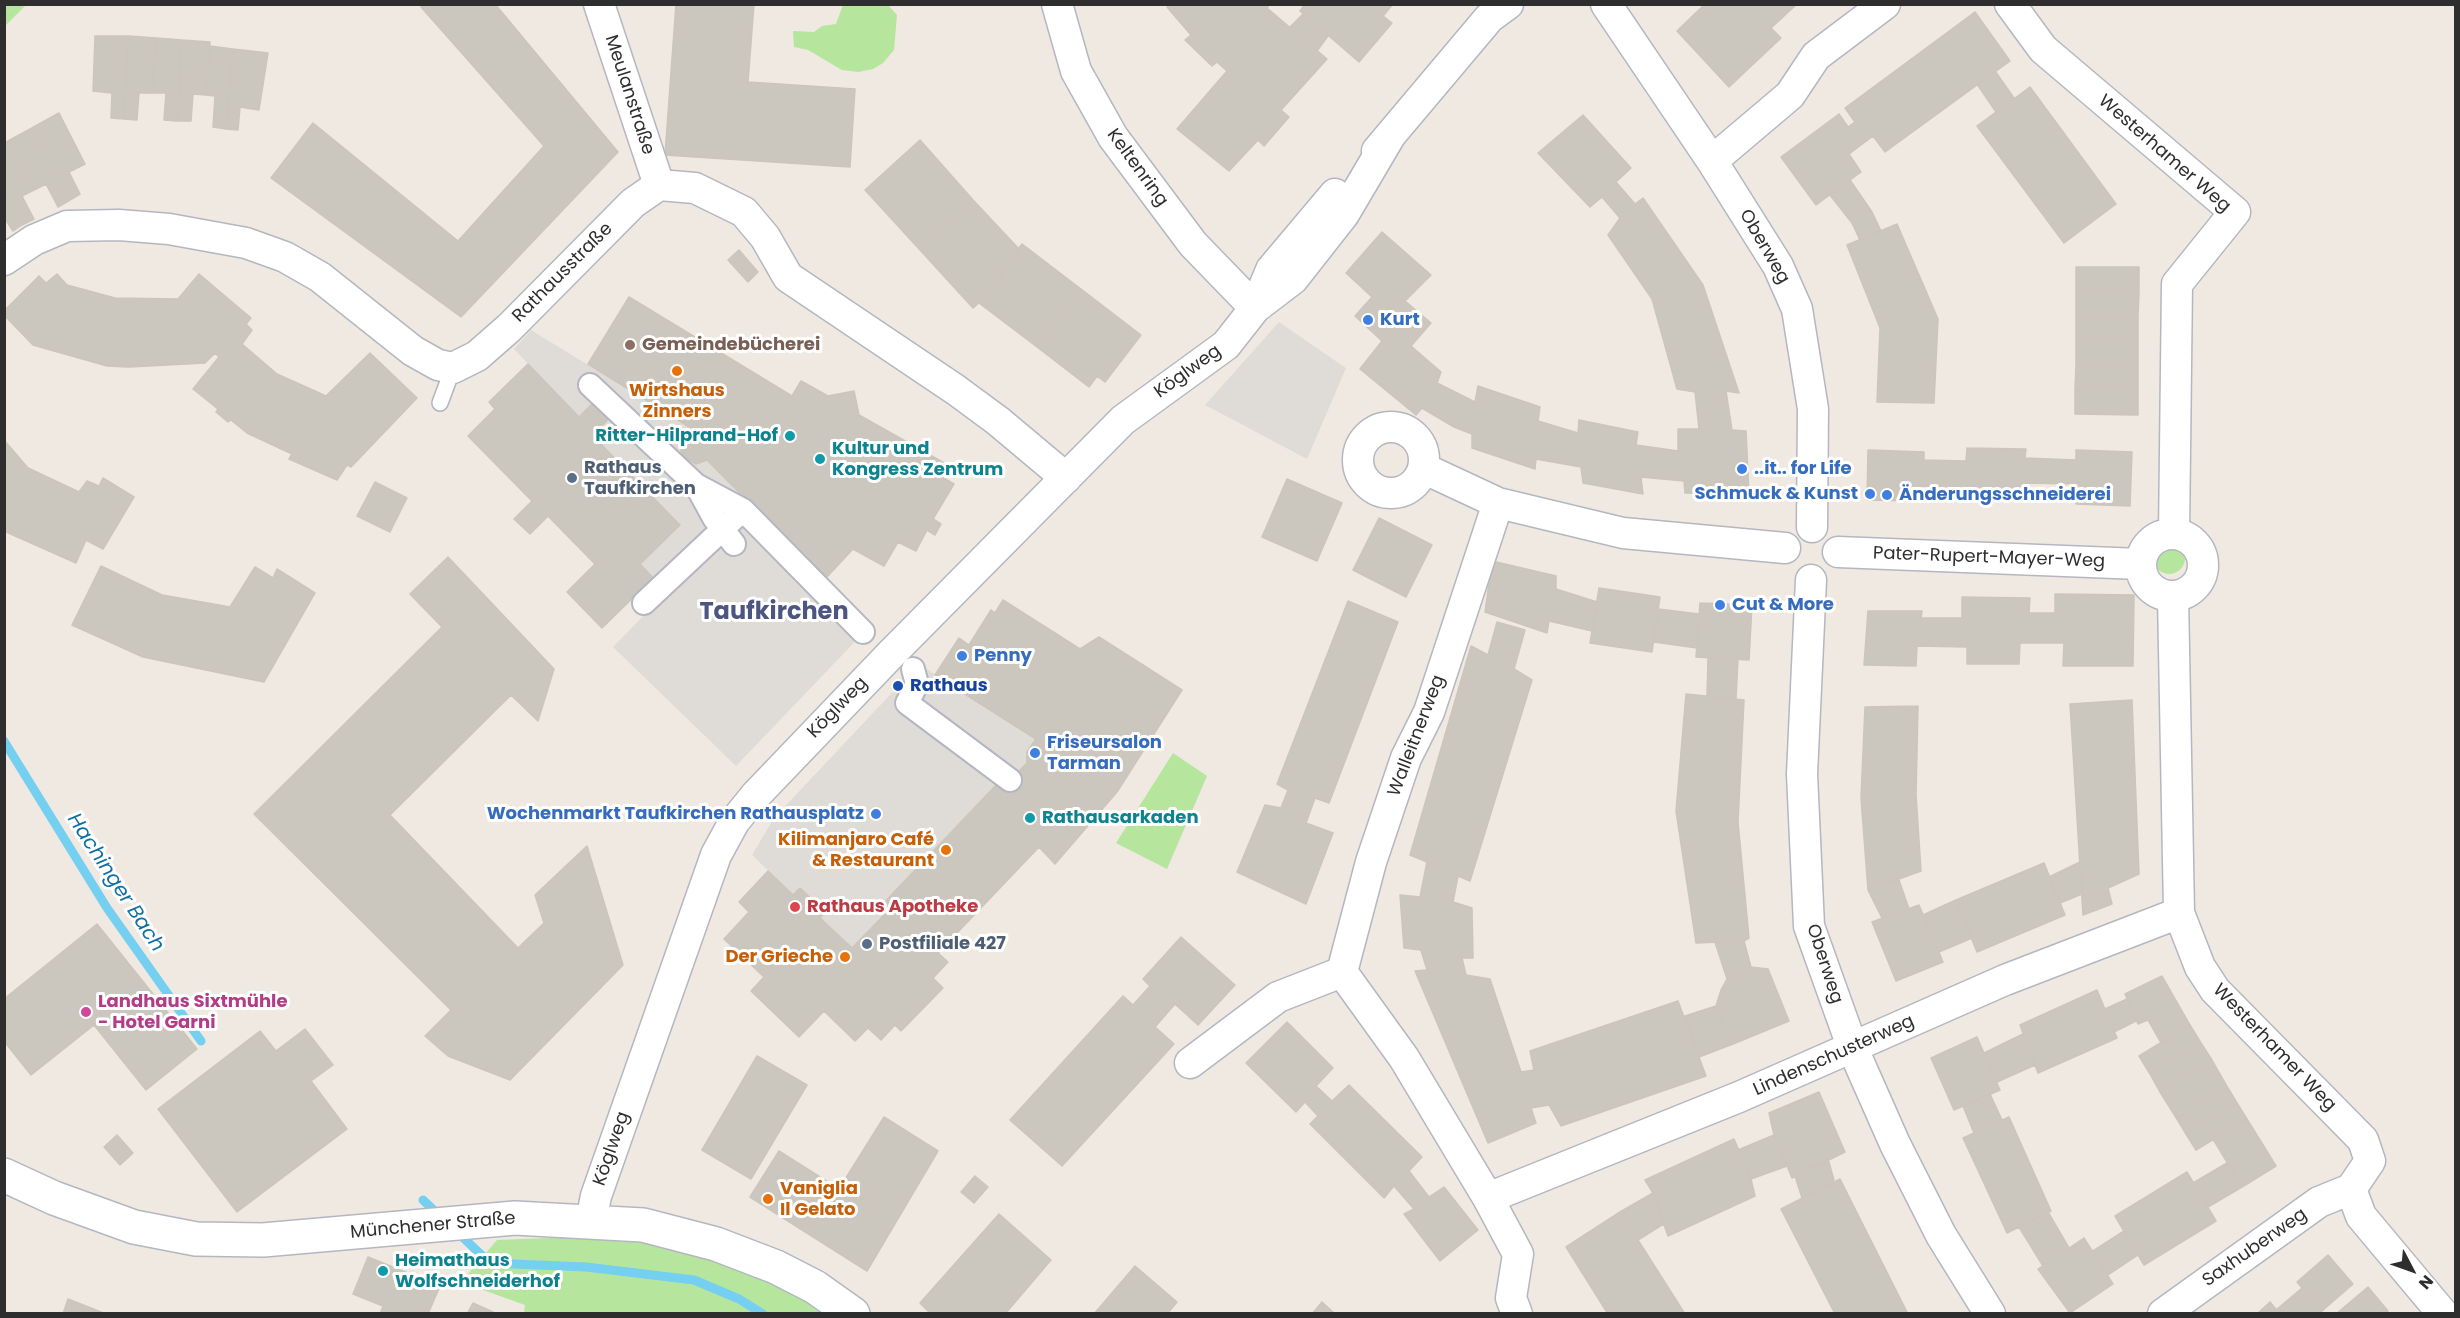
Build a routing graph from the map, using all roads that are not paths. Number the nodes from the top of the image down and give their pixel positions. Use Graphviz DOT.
graph roads {
  1 [pos="599,4"];
  2 [pos="1057,4"];
  3 [pos="1508,4"];
  4 [pos="1606,4"];
  5 [pos="1885,4"];
  6 [pos="2010,4"];
  7 [pos="1713,161"];
  8 [pos="659,185"];
  9 [pos="4,260"];
  10 [pos="1255,308"];
  11 [pos="453,368"];
  12 [pos="590,386"];
  13 [pos="440,403"];
  14 [pos="1423,468"];
  15 [pos="1066,478"];
  16 [pos="696,485"];
  17 [pos="1498,503"];
  18 [pos="743,510"];
  19 [pos="1812,527"];
  20 [pos="2174,534"];
  21 [pos="728,537"];
  22 [pos="1785,548"];
  23 [pos="1838,552"];
  24 [pos="2140,564"];
  25 [pos="1811,580"];
  26 [pos="2173,596"];
  27 [pos="644,603"];
  28 [pos="863,632"];
  29 [pos="913,669"];
  30 [pos="1010,780"];
  31 [pos="2179,912"];
  32 [pos="1342,972"];
  33 [pos="1853,1049"];
  34 [pos="1190,1063"];
  35 [pos="4,1175"];
  36 [pos="2351,1189"];
  37 [pos="1488,1198"];
  38 [pos="591,1221"];
  39 [pos="853,1314"];
  40 [pos="1517,1314"];
  41 [pos="1990,1314"];
  42 [pos="2163,1314"];
  43 [pos="2443,1314"];
  1 -- 8 [label="street, Meulanstraße"];
  2 -- 10 [label="street, Keltenring"];
  3 -- 10 [label="street, Köglweg"];
  4 -- 7 [label="street, Oberweg"];
  5 -- 7 [label="street"];
  6 -- 20 [label="street, Westerhamer Weg"];
  7 -- 19 [label="street, Oberweg"];
  8 -- 11 [label="street, Rathausstraße"];
  8 -- 15 [label="street"];
  9 -- 11 [label="street"];
  10 -- 15 [label="street, Köglweg"];
  11 -- 13 [label="lane"];
  12 -- 16 [label="street"];
  14 -- 17 [label="street"];
  15 -- 38 [label="street, Köglweg"];
  16 -- 18 [label="street"];
  16 -- 21 [label="street"];
  17 -- 22 [label="street"];
  17 -- 32 [label="street, Walleitnerweg"];
  18 -- 21 [label="street"];
  18 -- 28 [label="street"];
  19 -- 22 [label="street"];
  19 -- 23 [label="street"];
  20 -- 24 [label="street"];
  20 -- 26 [label="street"];
  21 -- 27 [label="street"];
  22 -- 25 [label="street"];
  23 -- 24 [label="street, Pater-Rupert-Mayer-Weg"];
  23 -- 25 [label="street"];
  24 -- 26 [label="street"];
  25 -- 33 [label="street, Oberweg"];
  26 -- 31 [label="street, Westerhamer Weg"];
  29 -- 30 [label="street"];
  31 -- 33 [label="street, Lindenschusterweg"];
  31 -- 36 [label="street, Westerhamer Weg"];
  32 -- 34 [label="street"];
  32 -- 37 [label="street"];
  33 -- 37 [label="street, Lindenschusterweg"];
  33 -- 41 [label="street, Oberweg"];
  35 -- 38 [label="main road, Münchener Straße"];
  36 -- 42 [label="street, Saxhuberweg"];
  36 -- 43 [label="street"];
  37 -- 40 [label="street"];
  38 -- 39 [label="main road, Münchener Straße"];
}
